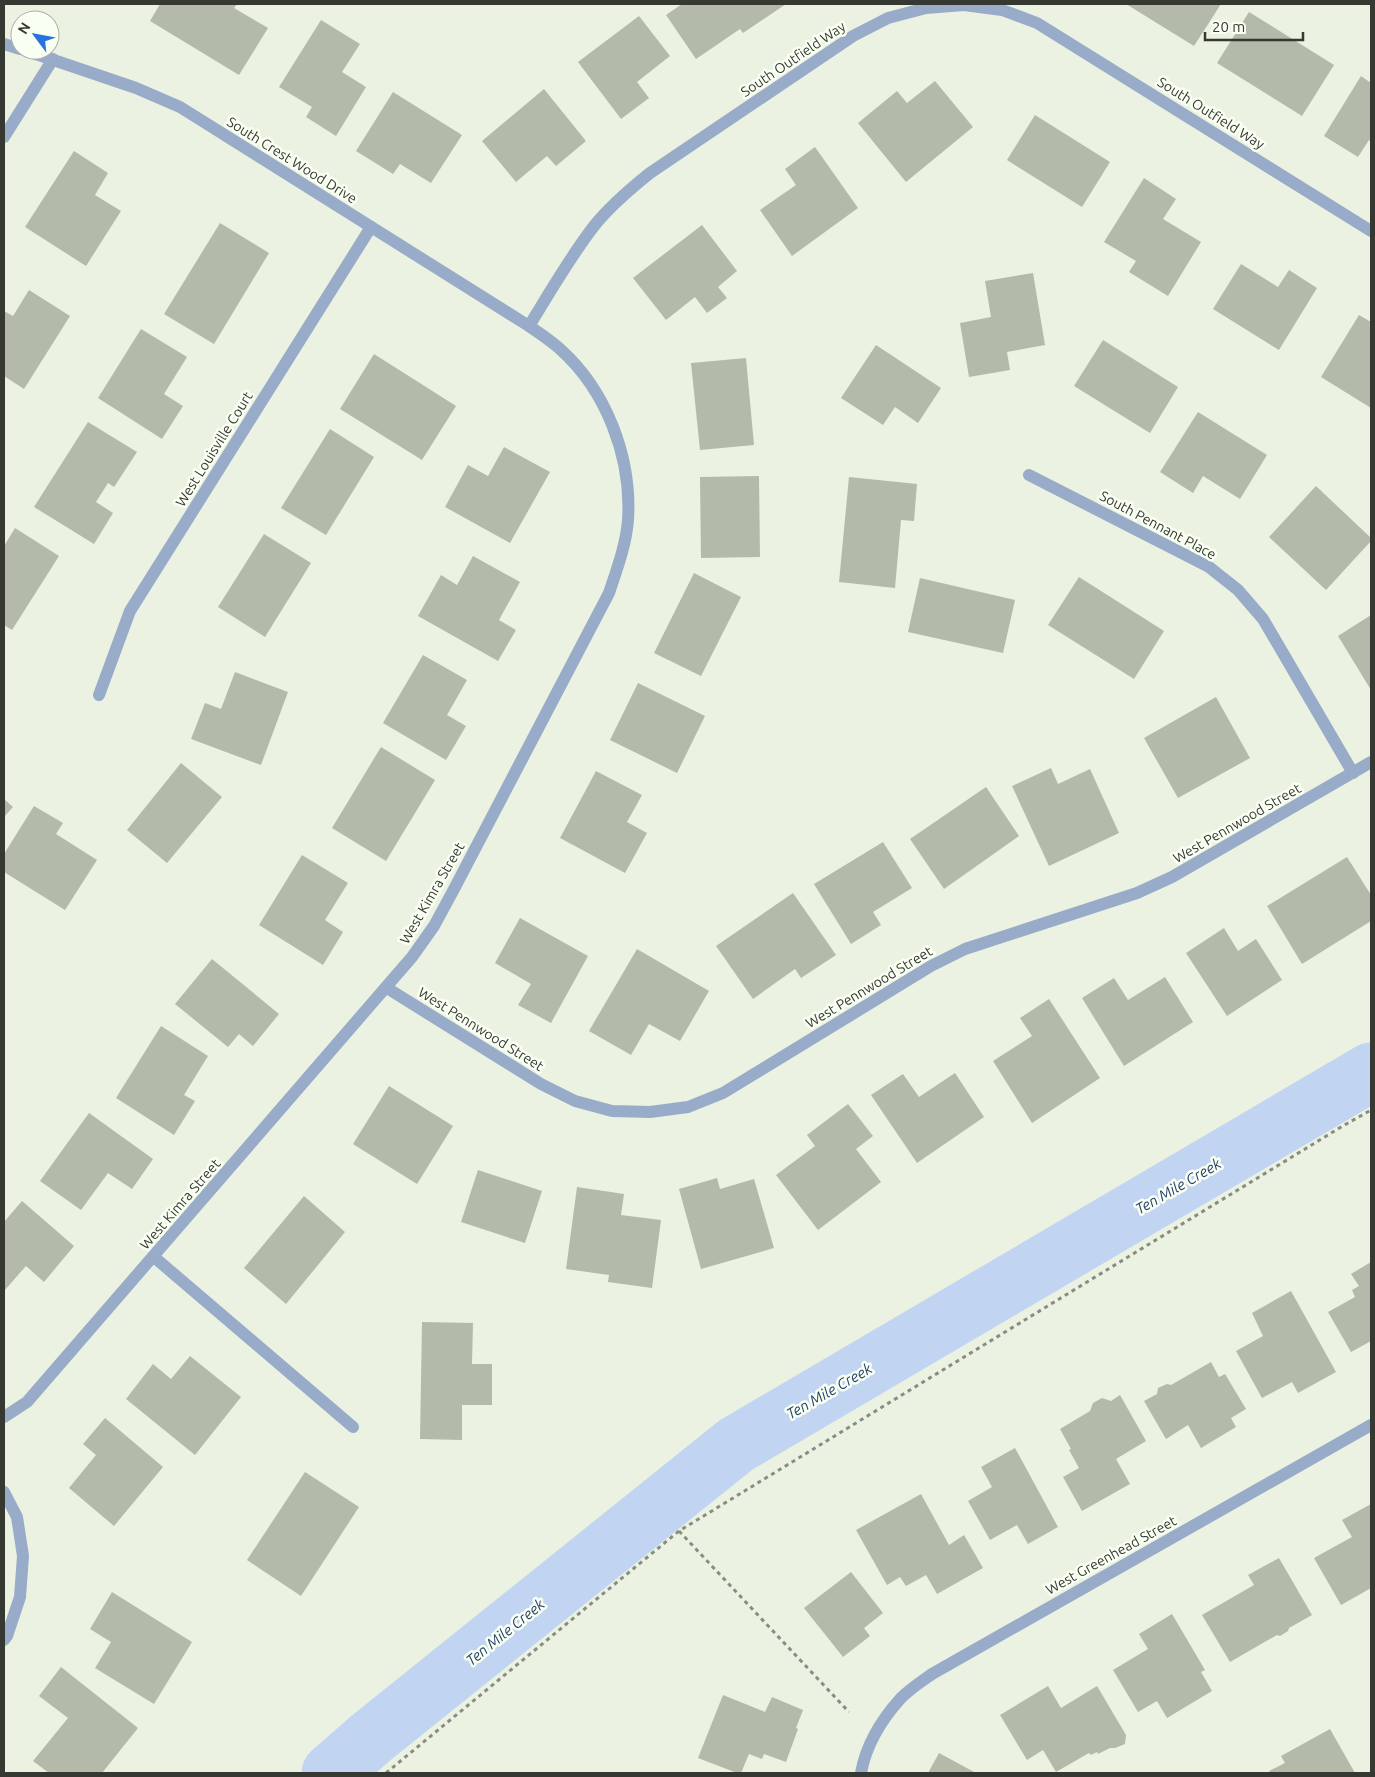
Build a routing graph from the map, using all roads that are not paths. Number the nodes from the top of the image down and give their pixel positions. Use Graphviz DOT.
graph roads {
  1 [pos="52,60"];
  2 [pos="56,60"];
  3 [pos="4,137"];
  4 [pos="371,227"];
  5 [pos="1371,231"];
  6 [pos="529,326"];
  7 [pos="1029,475"];
  8 [pos="99,695"];
  9 [pos="1371,762"];
  10 [pos="1353,773"];
  11 [pos="387,988"];
  12 [pos="154,1257"];
  13 [pos="4,1417"];
  14 [pos="1371,1425"];
  15 [pos="353,1427"];
  16 [pos="4,1492"];
  17 [pos="4,1640"];
  18 [pos="861,1773"];
  1 -- 3 [label="street"];
  2 -- 4 [label="street, South Crest Wood Drive"];
  4 -- 6 [label="street, South Crest Wood Drive"];
  4 -- 8 [label="street, West Louisville Court"];
  5 -- 6 [label="street, South Outfield Way"];
  6 -- 11 [label="street, West Kimra Street"];
  7 -- 10 [label="street, South Pennant Place"];
  9 -- 10 [label="street, West Pennwood Street"];
  10 -- 11 [label="street, West Pennwood Street"];
  11 -- 12 [label="street, West Kimra Street"];
  12 -- 13 [label="street, West Kimra Street"];
  12 -- 15 [label="street"];
  14 -- 18 [label="street, West Greenhead Street"];
  16 -- 17 [label="street"];
}
